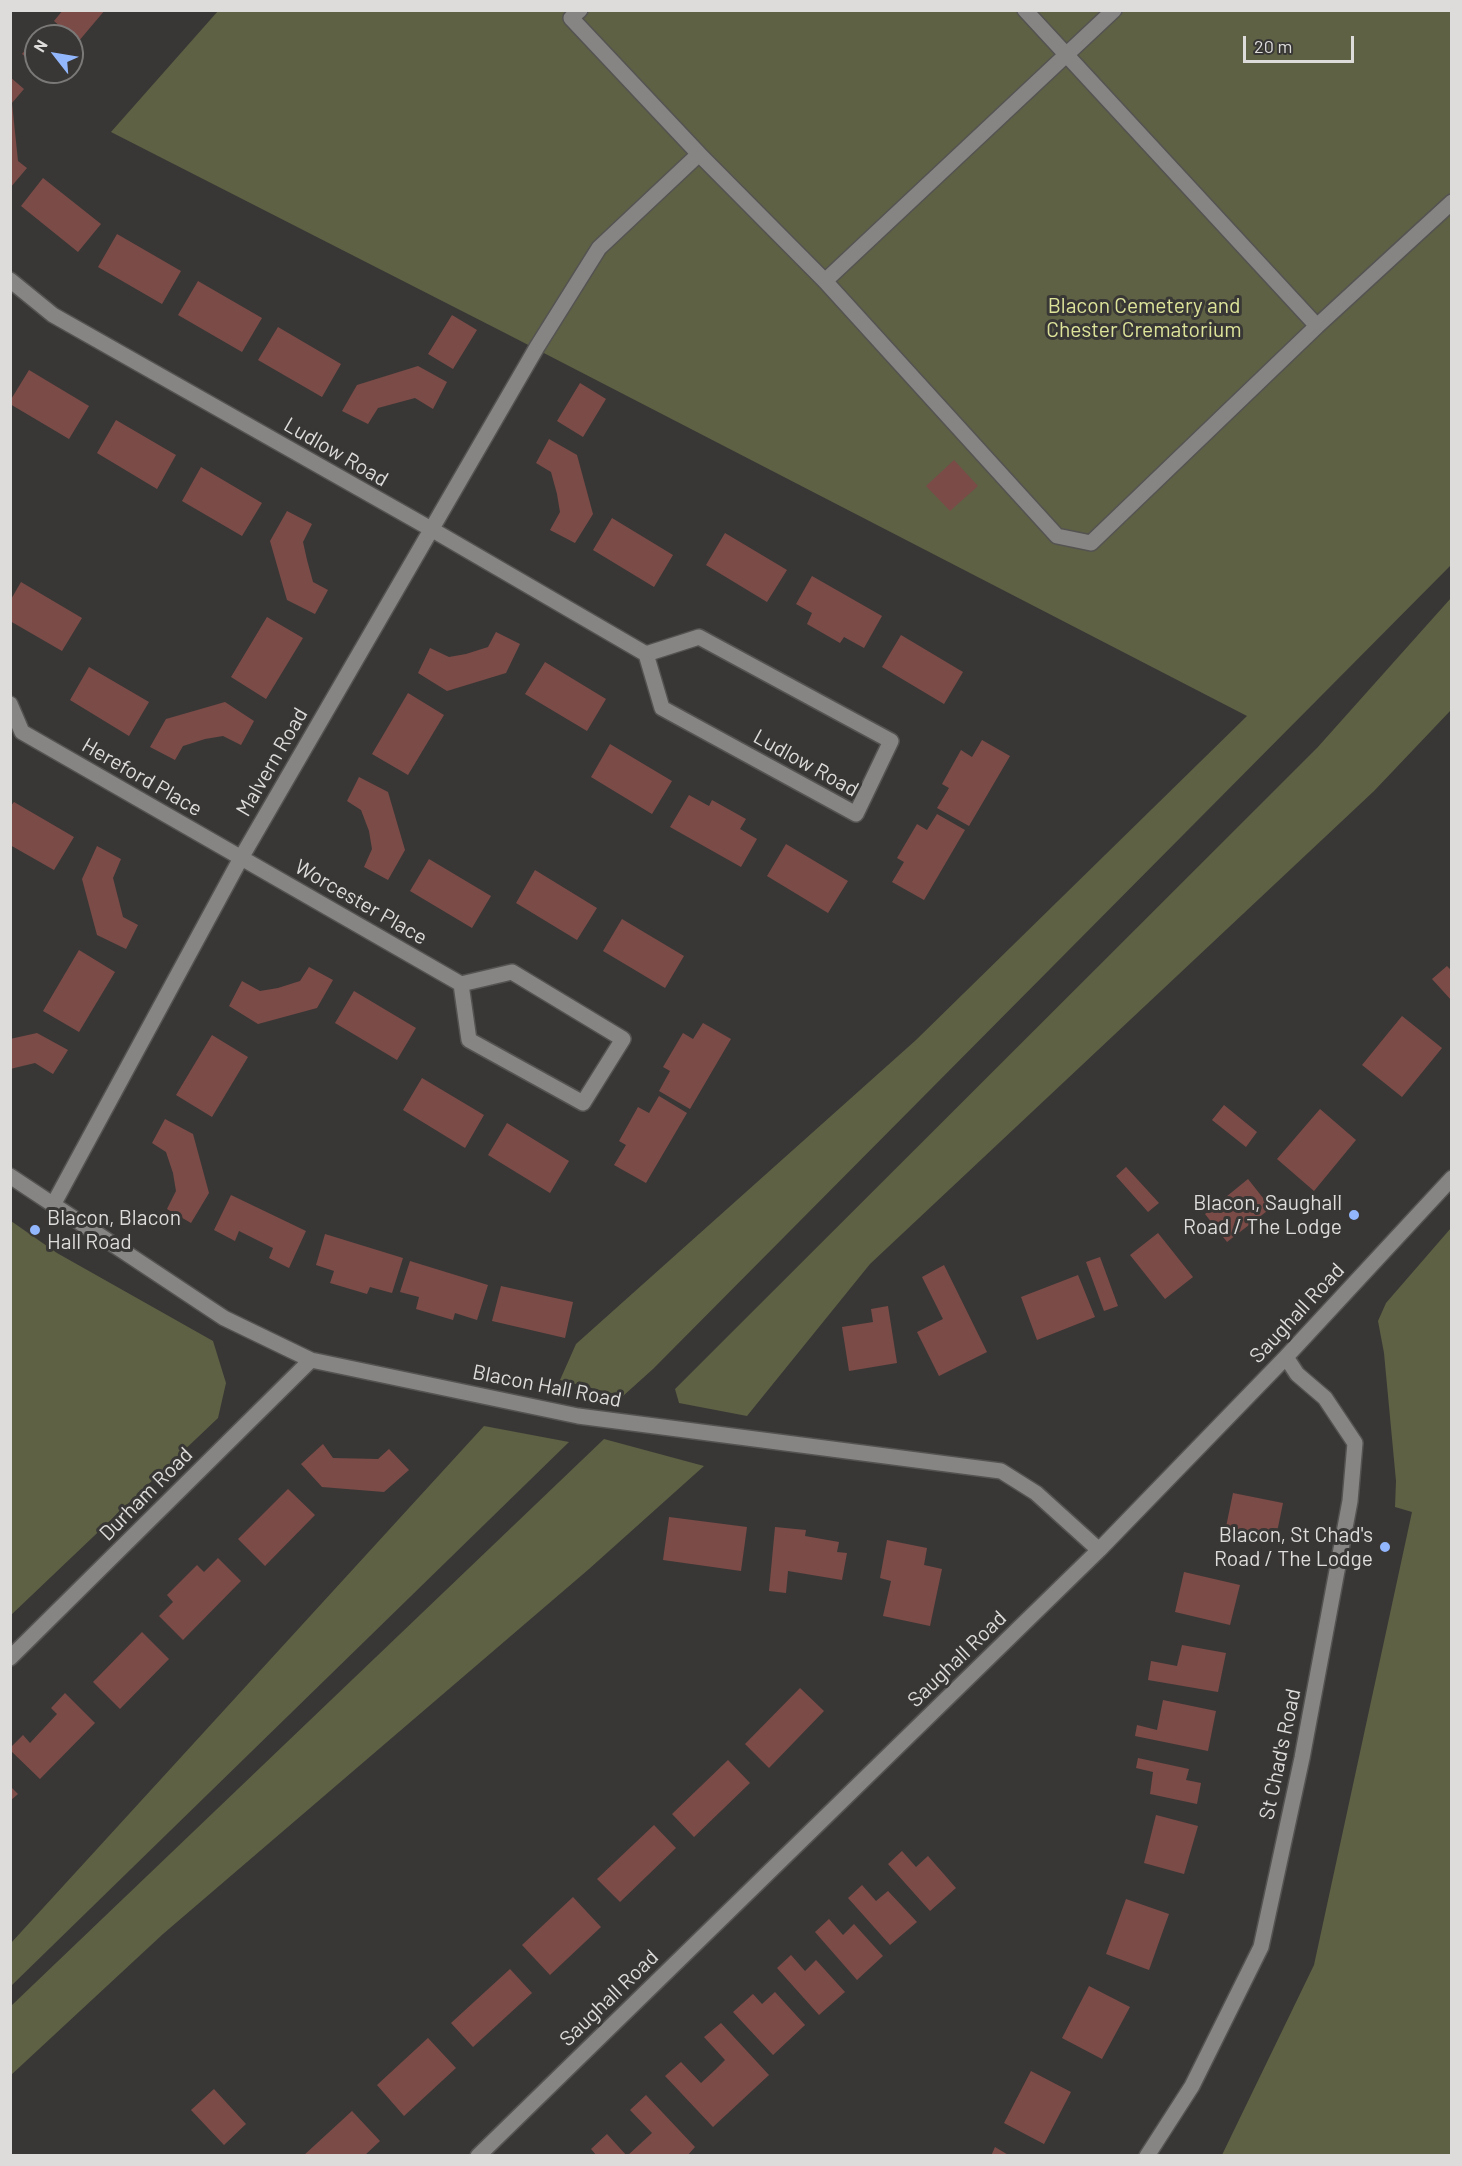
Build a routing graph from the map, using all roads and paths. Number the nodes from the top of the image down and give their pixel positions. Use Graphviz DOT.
graph roads {
  1 [pos="1026,10"];
  2 [pos="1114,10"];
  3 [pos="572,13"];
  4 [pos="1066,54"];
  5 [pos="699,154"];
  6 [pos="1452,202"];
  7 [pos="10,280"];
  8 [pos="825,282"];
  9 [pos="1317,326"];
  10 [pos="431,529"];
  11 [pos="646,654"];
  12 [pos="10,704"];
  13 [pos="16,734"];
  14 [pos="241,858"];
  15 [pos="461,984"];
  16 [pos="10,1176"];
  17 [pos="1452,1178"];
  18 [pos="53,1205"];
  19 [pos="1286,1357"];
  20 [pos="311,1360"];
  21 [pos="1099,1550"];
  22 [pos="10,1658"];
  23 [pos="478,2156"];
  24 [pos="1147,2156"];
  1 -- 4 [label="street"];
  2 -- 4 [label="street"];
  3 -- 5 [label="street"];
  4 -- 8 [label="street"];
  4 -- 9 [label="street"];
  5 -- 8 [label="street"];
  5 -- 10 [label="street, Malvern Road"];
  6 -- 9 [label="street"];
  7 -- 10 [label="street, Ludlow Road"];
  8 -- 9 [label="street"];
  10 -- 11 [label="street, Ludlow Road"];
  10 -- 14 [label="street, Malvern Road"];
  11 -- 11 [label="street, Ludlow Road"];
  12 -- 13 [label="street, Hereford Place"];
  13 -- 14 [label="street, Hereford Place"];
  14 -- 15 [label="street, Worcester Place"];
  14 -- 18 [label="street, Malvern Road"];
  15 -- 15 [label="street"];
  16 -- 18 [label="street, Blacon Hall Road"];
  17 -- 19 [label="street, Saughall Road"];
  18 -- 20 [label="street, Blacon Hall Road"];
  19 -- 21 [label="street, Saughall Road"];
  19 -- 24 [label="street, St Chad's Road"];
  20 -- 21 [label="street, Blacon Hall Road"];
  20 -- 22 [label="street, Durham Road"];
  21 -- 23 [label="street, Saughall Road"];
}
